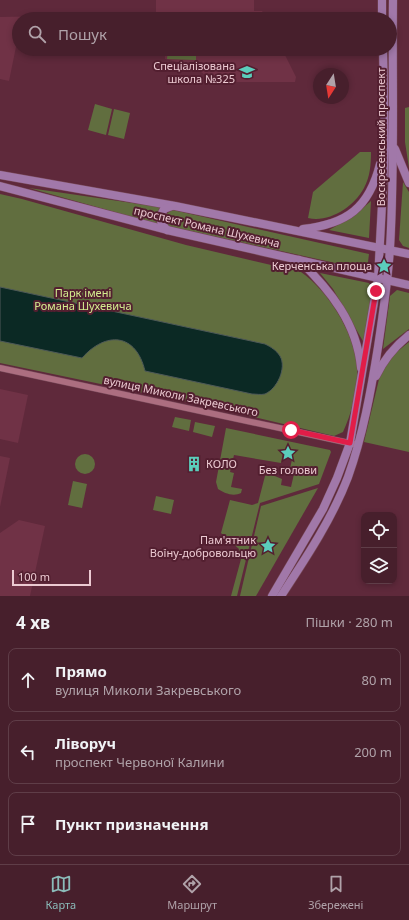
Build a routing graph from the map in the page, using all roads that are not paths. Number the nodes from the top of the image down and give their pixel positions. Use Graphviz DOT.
graph roads {
  1 [pos="382,0"];
  2 [pos="393,0"];
  3 [pos="382,12"];
  4 [pos="393,12"];
  5 [pos="383,56"];
  6 [pos="393,56"];
  7 [pos="392,141"];
  8 [pos="385,148"];
  9 [pos="0,175"];
  10 [pos="409,183"];
  11 [pos="0,186"];
  12 [pos="175,206"];
  13 [pos="167,230"];
  14 [pos="294,230"];
  15 [pos="381,247"];
  16 [pos="390,249"];
  17 [pos="409,254"];
  18 [pos="298,260"];
  19 [pos="378,279"];
  20 [pos="387,280"];
  21 [pos="409,285"];
  22 [pos="409,335"];
  23 [pos="0,368"];
  24 [pos="362,380"];
  25 [pos="372,384"];
  26 [pos="354,444"];
  27 [pos="272,596"];
  28 [pos="281,596"];
  1 -- 3 [label="main road"];
  2 -- 4 [label="main road, Воскресенський проспект"];
  5 -- 8 [label="main road, Воскресенський проспект"];
  6 -- 7 [label="main road, Воскресенський проспект"];
  7 -- 10 [label="main road"];
  7 -- 16 [label="main road, Воскресенський проспект"];
  8 -- 14 [label="main road"];
  8 -- 15 [label="main road, Воскресенський проспект"];
  9 -- 12 [label="main road, проспект Романа Шухевича"];
  11 -- 13 [label="main road, проспект Романа Шухевича"];
  12 -- 13 [label="main road"];
  12 -- 14 [label="main road, проспект Романа Шухевича"];
  13 -- 18 [label="main road, проспект Романа Шухевича"];
  14 -- 15 [label="main road, проспект Романа Шухевича"];
  15 -- 16 [label="main road, проспект Романа Шухевича"];
  15 -- 19 [label="main road"];
  16 -- 17 [label="main road, проспект Романа Шухевича"];
  16 -- 20 [label="main road"];
  18 -- 19 [label="main road, проспект Романа Шухевича"];
  18 -- 24 [label="main road"];
  19 -- 20 [label="main road, проспект Романа Шухевича"];
  19 -- 24 [label="main road"];
  20 -- 21 [label="main road, проспект Романа Шухевича"];
  20 -- 25 [label="main road"];
  22 -- 25 [label="main road"];
  23 -- 26 [label="street, вулиця Миколи Закревського"];
  24 -- 26 [label="main road"];
  25 -- 26 [label="main road"];
  26 -- 27 [label="main road"];
  26 -- 28 [label="main road"];
}
